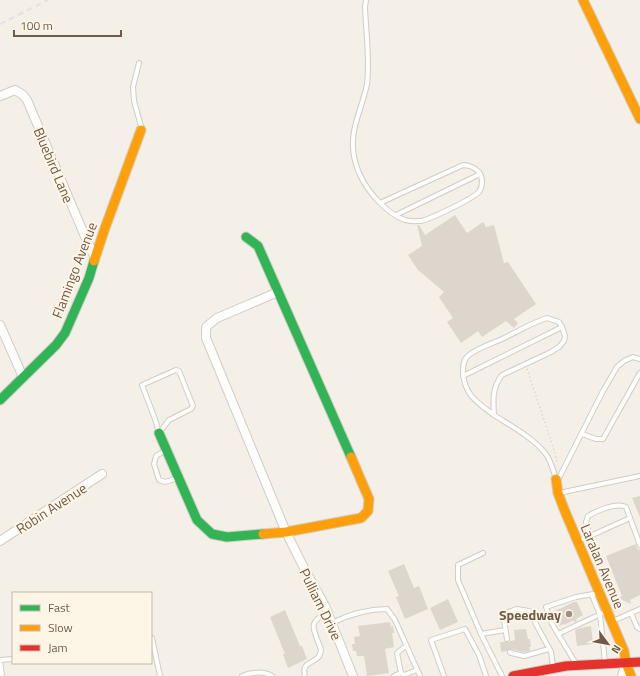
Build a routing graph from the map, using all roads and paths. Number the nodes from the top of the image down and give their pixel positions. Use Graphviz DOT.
graph roads {
  1 [pos="366,0"];
  2 [pos="583,0"];
  3 [pos="139,63"];
  4 [pos="0,96"];
  5 [pos="640,119"];
  6 [pos="141,130"];
  7 [pos="480,174"];
  8 [pos="380,203"];
  9 [pos="396,215"];
  10 [pos="246,237"];
  11 [pos="95,258"];
  12 [pos="278,292"];
  13 [pos="0,325"];
  14 [pos="562,327"];
  15 [pos="640,359"];
  16 [pos="525,364"];
  17 [pos="640,373"];
  18 [pos="463,376"];
  19 [pos="23,378"];
  20 [pos="0,400"];
  21 [pos="494,415"];
  22 [pos="159,433"];
  23 [pos="582,434"];
  24 [pos="166,450"];
  25 [pos="102,474"];
  26 [pos="640,476"];
  27 [pos="558,477"];
  28 [pos="178,478"];
  29 [pos="558,493"];
  30 [pos="630,518"];
  31 [pos="286,532"];
  32 [pos="590,536"];
  33 [pos="0,541"];
  34 [pos="578,541"];
  35 [pos="640,545"];
  36 [pos="483,554"];
  37 [pos="596,594"];
  38 [pos="640,609"];
  39 [pos="328,613"];
  40 [pos="604,613"];
  41 [pos="631,613"];
  42 [pos="612,622"];
  43 [pos="332,623"];
  44 [pos="640,629"];
  45 [pos="505,630"];
  46 [pos="481,634"];
  47 [pos="558,634"];
  48 [pos="152,638"];
  49 [pos="507,639"];
  50 [pos="406,646"];
  51 [pos="549,649"];
  52 [pos="510,652"];
  53 [pos="12,658"];
  54 [pos="0,660"];
  55 [pos="640,662"];
  56 [pos="626,663"];
  57 [pos="605,664"];
  58 [pos="577,665"];
  59 [pos="561,669"];
  60 [pos="417,670"];
  61 [pos="401,673"];
  62 [pos="2,676"];
  63 [pos="160,676"];
  64 [pos="242,676"];
  65 [pos="272,676"];
  66 [pos="305,676"];
  67 [pos="353,676"];
  68 [pos="394,676"];
  69 [pos="420,676"];
  70 [pos="444,676"];
  71 [pos="486,676"];
  72 [pos="502,676"];
  73 [pos="513,676"];
  74 [pos="622,676"];
  75 [pos="631,676"];
  1 -- 8 [label="lane"];
  2 -- 5 [label="main road"];
  3 -- 6 [label="lane"];
  4 -- 11 [label="street, Bluebird Lane"];
  6 -- 11 [label="main road, Flamingo Avenue"];
  7 -- 8 [label="lane"];
  7 -- 9 [label="lane"];
  7 -- 9 [label="lane"];
  8 -- 9 [label="lane"];
  10 -- 12 [label="main road"];
  11 -- 19 [label="main road, Flamingo Avenue"];
  12 -- 31 [label="street, Pulliam Drive"];
  12 -- 31 [label="main road"];
  13 -- 19 [label="street"];
  14 -- 16 [label="lane"];
  14 -- 18 [label="lane"];
  14 -- 18 [label="lane"];
  15 -- 23 [label="lane"];
  16 -- 21 [label="lane"];
  16 -- 27 [label="path"];
  17 -- 23 [label="lane"];
  18 -- 21 [label="lane"];
  19 -- 20 [label="main road, Flamingo Avenue"];
  21 -- 27 [label="lane"];
  22 -- 22 [label="lane"];
  22 -- 24 [label="main road"];
  23 -- 27 [label="lane"];
  24 -- 28 [label="main road"];
  24 -- 28 [label="lane"];
  25 -- 33 [label="street, Robin Avenue"];
  26 -- 29 [label="lane"];
  27 -- 29 [label="main road, Laralan Avenue"];
  28 -- 31 [label="main road"];
  29 -- 34 [label="main road, Laralan Avenue"];
  30 -- 32 [label="lane"];
  30 -- 32 [label="lane"];
  30 -- 35 [label="lane"];
  31 -- 39 [label="street, Pulliam Drive"];
  32 -- 34 [label="lane"];
  34 -- 37 [label="main road, Laralan Avenue"];
  36 -- 46 [label="lane"];
  37 -- 40 [label="main road, Laralan Avenue"];
  37 -- 47 [label="lane"];
  38 -- 41 [label="lane"];
  39 -- 43 [label="street, Pulliam Drive"];
  39 -- 66 [label="lane"];
  40 -- 42 [label="main road, Laralan Avenue"];
  40 -- 47 [label="lane"];
  40 -- 57 [label="lane"];
  41 -- 42 [label="lane"];
  41 -- 44 [label="lane"];
  42 -- 56 [label="main road, Laralan Avenue"];
  43 -- 50 [label="lane"];
  43 -- 67 [label="street, Pulliam Drive"];
  45 -- 46 [label="lane"];
  45 -- 49 [label="lane"];
  45 -- 51 [label="lane"];
  46 -- 72 [label="lane"];
  47 -- 58 [label="lane"];
  48 -- 63 [label="lane"];
  50 -- 60 [label="lane"];
  50 -- 61 [label="lane"];
  51 -- 52 [label="lane"];
  51 -- 59 [label="lane"];
  53 -- 54 [label="lane"];
  54 -- 62 [label="lane"];
  55 -- 56 [label="main road"];
  56 -- 57 [label="main road"];
  56 -- 74 [label="street"];
  56 -- 75 [label="main road, Laralan Avenue"];
  57 -- 58 [label="main road"];
  58 -- 59 [label="main road"];
  59 -- 73 [label="main road"];
  60 -- 61 [label="lane"];
  60 -- 69 [label="lane"];
  61 -- 68 [label="lane"];
  64 -- 65 [label="lane"];
  70 -- 71 [label="lane"];
}
